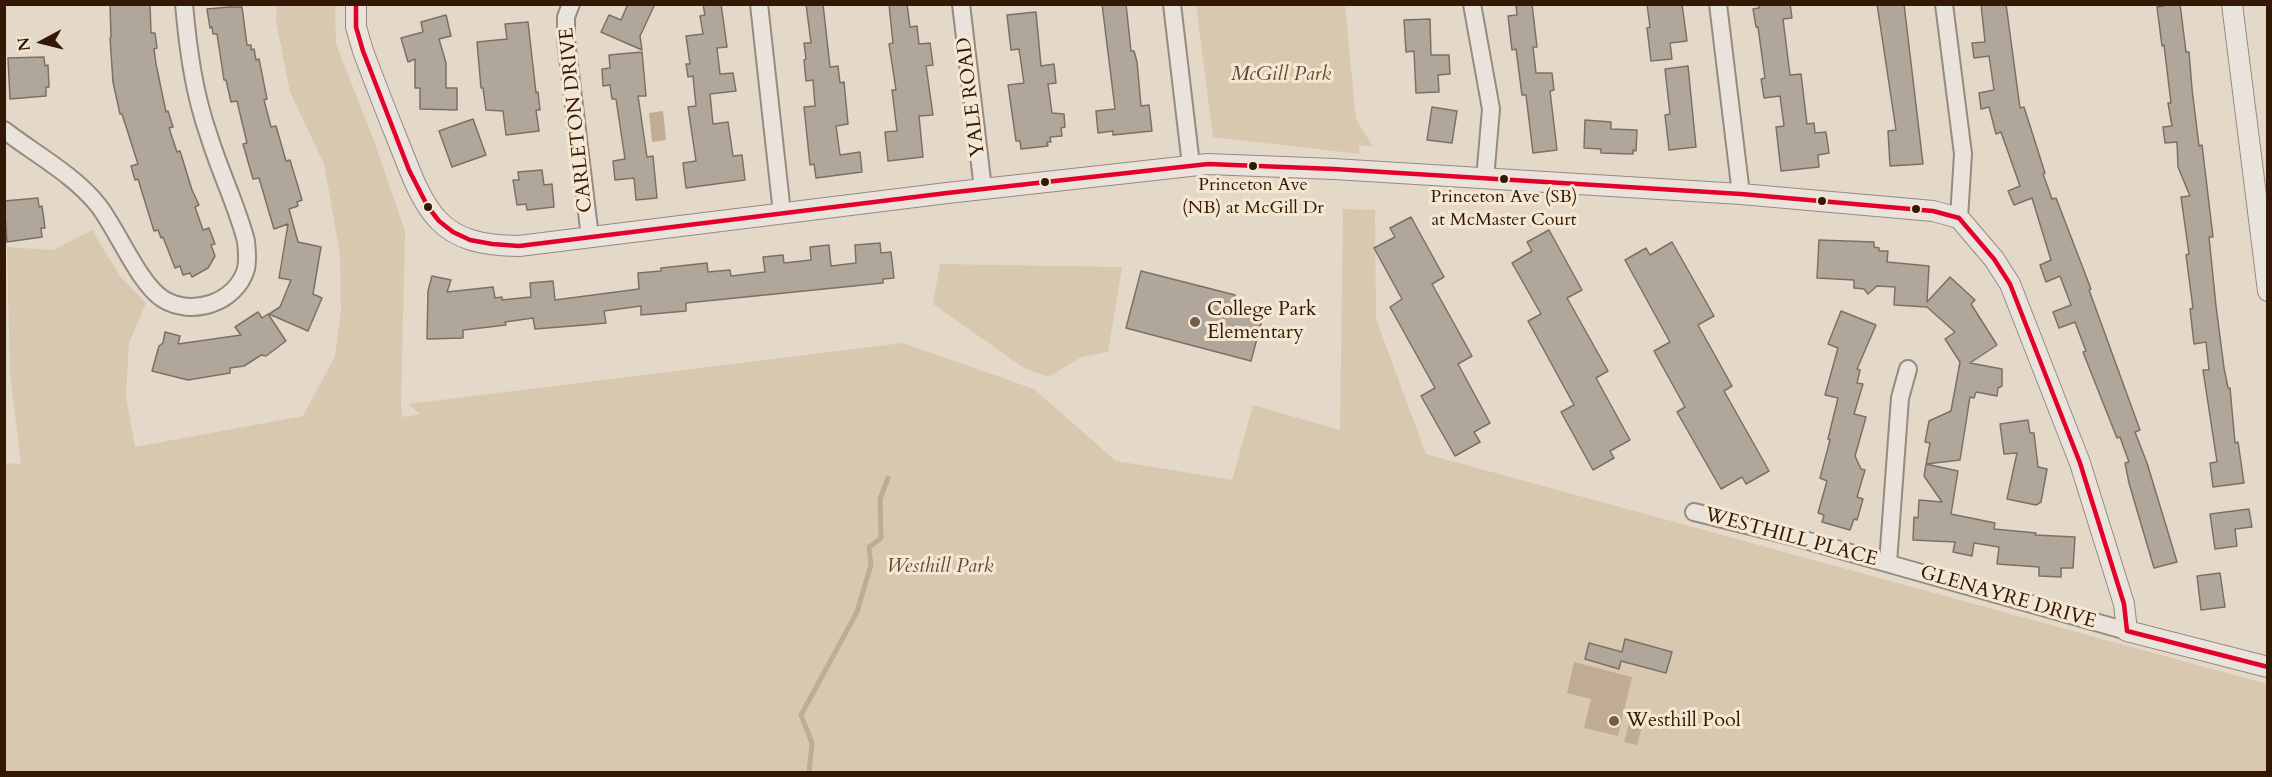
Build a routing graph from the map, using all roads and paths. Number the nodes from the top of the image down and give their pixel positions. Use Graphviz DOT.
graph roads {
  1 [pos="184,4"];
  2 [pos="356,4"];
  3 [pos="571,4"];
  4 [pos="759,4"];
  5 [pos="961,4"];
  6 [pos="1172,4"];
  7 [pos="1472,4"];
  8 [pos="1718,4"];
  9 [pos="1944,4"];
  10 [pos="2232,4"];
  11 [pos="4,130"];
  12 [pos="1191,165"];
  13 [pos="1485,180"];
  14 [pos="983,189"];
  15 [pos="1741,194"];
  16 [pos="782,213"];
  17 [pos="1959,218"];
  18 [pos="590,237"];
  19 [pos="2268,291"];
  20 [pos="1908,369"];
  21 [pos="1694,512"];
  22 [pos="1888,563"];
  23 [pos="2127,631"];
  24 [pos="2268,667"];
  1 -- 11 [label="street"];
  2 -- 18 [label="street"];
  3 -- 18 [label="street, CARLETON DRIVE"];
  4 -- 16 [label="street"];
  5 -- 14 [label="street, YALE ROAD"];
  6 -- 12 [label="street"];
  7 -- 13 [label="street"];
  8 -- 15 [label="street"];
  9 -- 17 [label="street"];
  10 -- 19 [label="street"];
  12 -- 13 [label="street"];
  12 -- 14 [label="street"];
  13 -- 15 [label="street"];
  14 -- 16 [label="street"];
  15 -- 17 [label="street"];
  16 -- 18 [label="street"];
  17 -- 23 [label="street"];
  20 -- 22 [label="street"];
  21 -- 22 [label="street, WESTHILL PLACE"];
  22 -- 23 [label="street, GLENAYRE DRIVE"];
  23 -- 24 [label="street, GLENAYRE DRIVE"];
}
